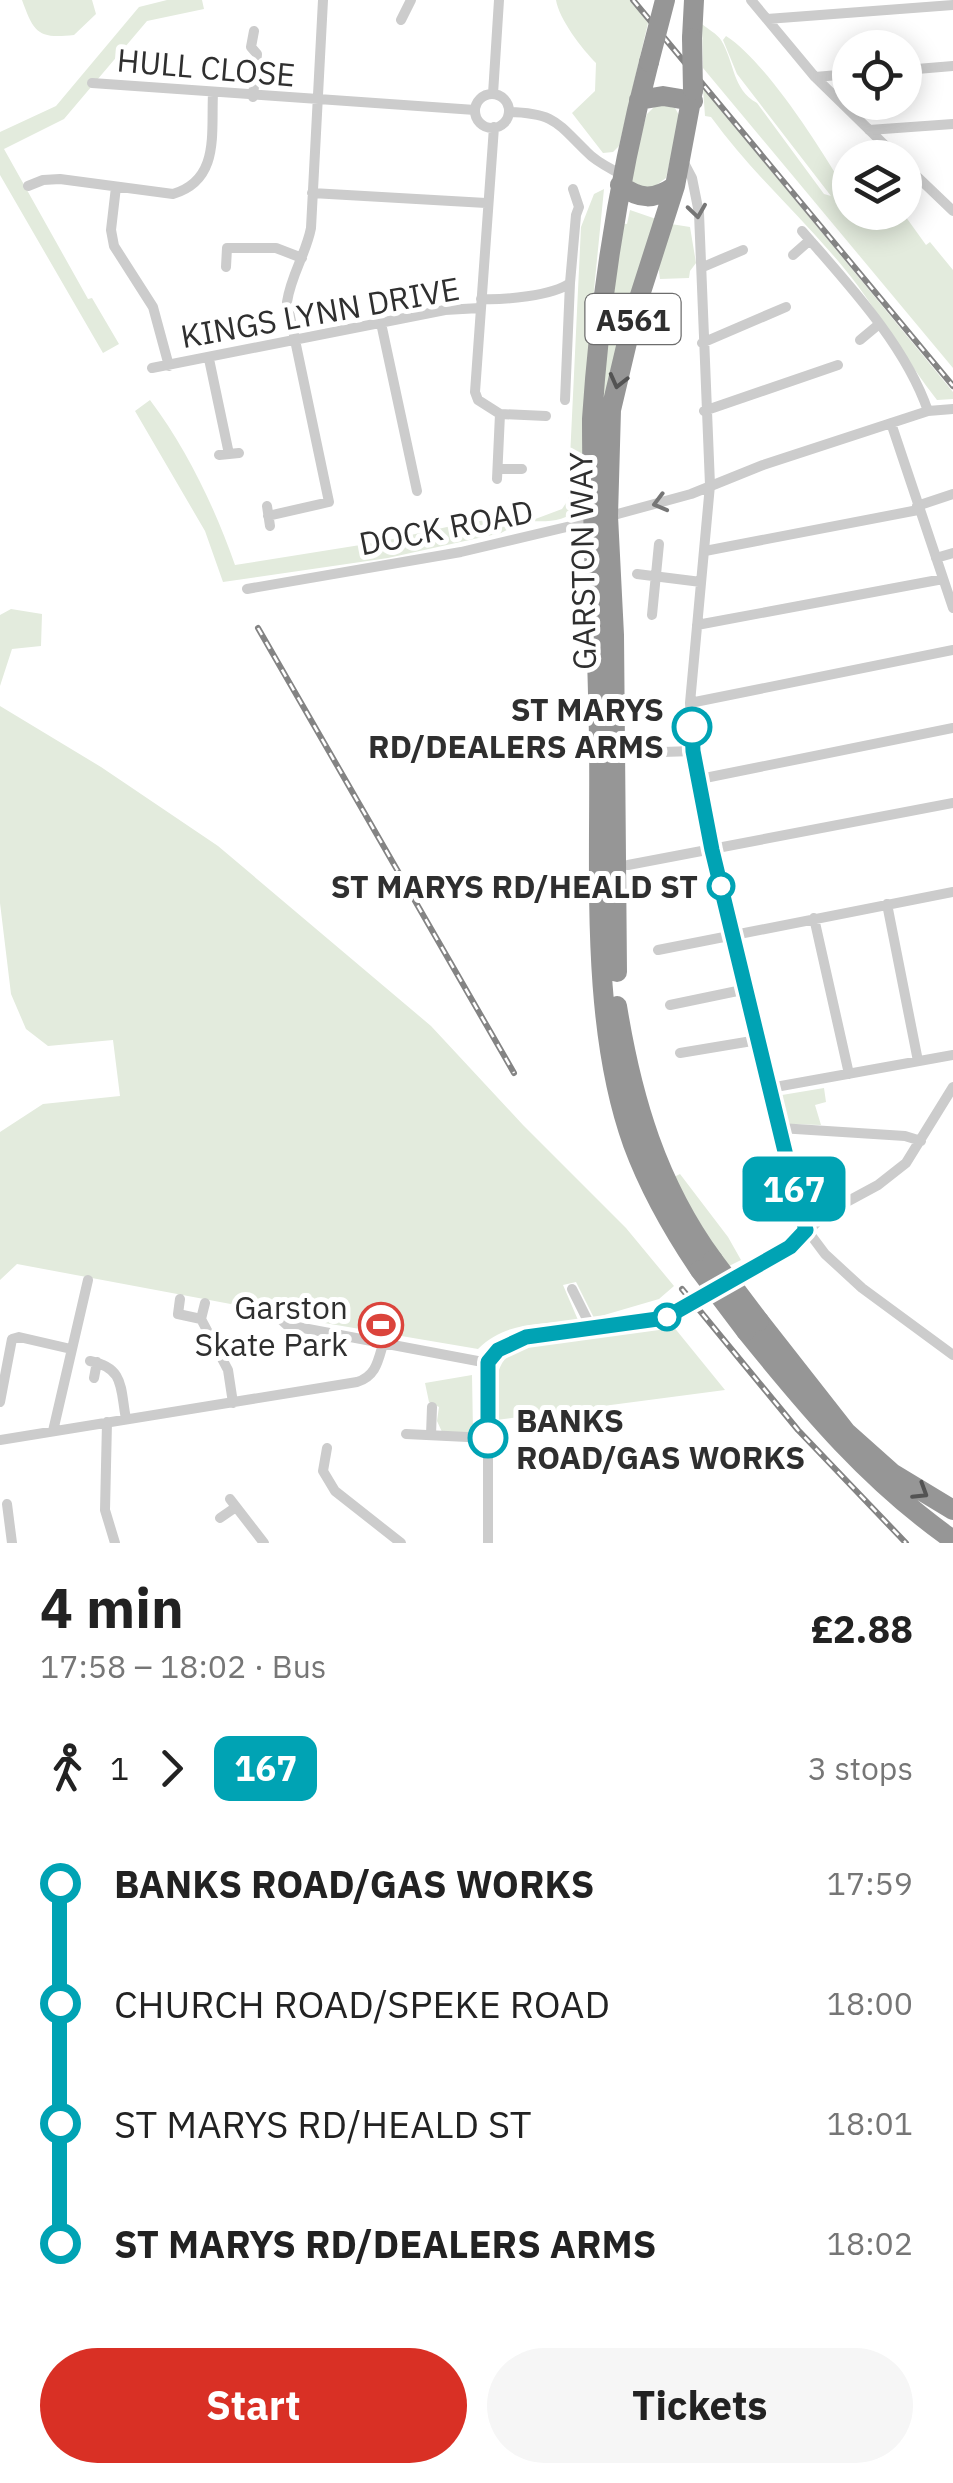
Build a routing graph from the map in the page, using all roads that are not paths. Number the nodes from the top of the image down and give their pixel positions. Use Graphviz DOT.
graph roads {
  1 [pos="323,0"];
  2 [pos="498,0"];
  3 [pos="664,0"];
  4 [pos="694,0"];
  5 [pos="751,0"];
  6 [pos="953,5"];
  7 [pos="406,10"];
  8 [pos="421,15"];
  9 [pos="767,18"];
  10 [pos="254,31"];
  11 [pos="953,66"];
  12 [pos="922,69"];
  13 [pos="832,76"];
  14 [pos="815,77"];
  15 [pos="92,83"];
  16 [pos="213,93"];
  17 [pos="493,94"];
  18 [pos="254,96"];
  19 [pos="693,96"];
  20 [pos="639,100"];
  21 [pos="315,101"];
  22 [pos="475,110"];
  23 [pos="509,112"];
  24 [pos="953,124"];
  25 [pos="494,128"];
  26 [pos="869,130"];
  27 [pos="879,140"];
  28 [pos="681,158"];
  29 [pos="621,180"];
  30 [pos="922,181"];
  31 [pos="28,186"];
  32 [pos="674,186"];
  33 [pos="116,187"];
  34 [pos="573,189"];
  35 [pos="312,194"];
  36 [pos="486,203"];
  37 [pos="953,211"];
  38 [pos="744,250"];
  39 [pos="793,255"];
  40 [pos="302,258"];
  41 [pos="226,267"];
  42 [pos="703,267"];
  43 [pos="570,282"];
  44 [pos="480,304"];
  45 [pos="786,308"];
  46 [pos="380,323"];
  47 [pos="878,325"];
  48 [pos="294,340"];
  49 [pos="860,340"];
  50 [pos="702,343"];
  51 [pos="208,359"];
  52 [pos="169,366"];
  53 [pos="838,366"];
  54 [pos="152,368"];
  55 [pos="564,400"];
  56 [pos="953,409"];
  57 [pos="928,410"];
  58 [pos="704,412"];
  59 [pos="500,414"];
  60 [pos="546,416"];
  61 [pos="891,423"];
  62 [pos="229,454"];
  63 [pos="522,469"];
  64 [pos="710,485"];
  65 [pos="417,491"];
  66 [pos="953,494"];
  67 [pos="917,508"];
  68 [pos="268,516"];
  69 [pos="600,518"];
  70 [pos="659,544"];
  71 [pos="705,550"];
  72 [pos="953,553"];
  73 [pos="936,558"];
  74 [pos="638,574"];
  75 [pos="655,576"];
  76 [pos="943,579"];
  77 [pos="701,582"];
  78 [pos="246,590"];
  79 [pos="953,608"];
  80 [pos="652,615"];
  81 [pos="696,625"];
  82 [pos="953,650"];
  83 [pos="690,702"];
  84 [pos="953,728"];
  85 [pos="693,751"];
  86 [pos="632,753"];
  87 [pos="700,779"];
  88 [pos="953,803"];
  89 [pos="712,850"];
  90 [pos="628,866"];
  91 [pos="953,892"];
  92 [pos="886,904"];
  93 [pos="814,918"];
  94 [pos="734,934"];
  95 [pos="658,950"];
  96 [pos="747,989"];
  97 [pos="670,1005"];
  98 [pos="758,1040"];
  99 [pos="680,1053"];
  100 [pos="953,1055"];
  101 [pos="918,1062"];
  102 [pos="850,1074"];
  103 [pos="953,1087"];
  104 [pos="770,1088"];
  105 [pos="780,1128"];
  106 [pos="921,1141"];
  107 [pos="806,1230"];
  108 [pos="71,1286"];
  109 [pos="572,1289"];
  110 [pos="180,1299"];
  111 [pos="205,1303"];
  112 [pos="270,1309"];
  113 [pos="201,1319"];
  114 [pos="752,1326"];
  115 [pos="592,1328"];
  116 [pos="384,1344"];
  117 [pos="71,1348"];
  118 [pos="953,1356"];
  119 [pos="488,1362"];
  120 [pos="94,1378"];
  121 [pos="1,1388"];
  122 [pos="0,1402"];
  123 [pos="232,1402"];
  124 [pos="432,1408"];
  125 [pos="126,1419"];
  126 [pos="108,1422"];
  127 [pos="53,1432"];
  128 [pos="406,1434"];
  129 [pos="432,1435"];
  130 [pos="488,1438"];
  131 [pos="0,1440"];
  132 [pos="327,1448"];
  133 [pos="7,1504"];
  134 [pos="953,1510"];
  135 [pos="220,1518"];
  136 [pos="8,1539"];
  137 [pos="953,1540"];
  138 [pos="115,1543"];
  139 [pos="264,1543"];
  140 [pos="402,1543"];
  141 [pos="488,1543"];
  1 -- 21 [label="street"];
  2 -- 17 [label="street"];
  3 -- 20 [label="highway, A561, bridge"];
  4 -- 19 [label="highway, A561, bridge"];
  5 -- 9 [label="street"];
  6 -- 9 [label="street"];
  7 -- 8 [label="street"];
  9 -- 14 [label="street"];
  10 -- 18 [label="street"];
  11 -- 12 [label="street"];
  13 -- 14 [label="street"];
  14 -- 26 [label="street"];
  15 -- 16 [label="street, HULL CLOSE"];
  16 -- 18 [label="street, HULL CLOSE"];
  16 -- 33 [label="street"];
  17 -- 22 [label="street"];
  17 -- 23 [label="street"];
  18 -- 21 [label="street, HULL CLOSE"];
  19 -- 20 [label="highway"];
  19 -- 28 [label="highway, A561"];
  20 -- 29 [label="highway, A561"];
  21 -- 22 [label="street, HULL CLOSE"];
  21 -- 35 [label="street"];
  22 -- 25 [label="street"];
  23 -- 25 [label="street"];
  23 -- 29 [label="street"];
  24 -- 26 [label="street"];
  25 -- 36 [label="street"];
  26 -- 27 [label="street"];
  28 -- 32 [label="highway, GARSTON WAY / A561"];
  28 -- 42 [label="street, one-way"];
  29 -- 32 [label="highway"];
  29 -- 69 [label="highway, GARSTON WAY / A561"];
  30 -- 37 [label="street"];
  31 -- 33 [label="street"];
  32 -- 69 [label="highway, GARSTON WAY / A561, one-way"];
  33 -- 52 [label="street, KINGS LYNN DRIVE"];
  34 -- 43 [label="street"];
  35 -- 36 [label="street"];
  35 -- 40 [label="street"];
  36 -- 44 [label="street"];
  38 -- 42 [label="street"];
  39 -- 47 [label="street"];
  40 -- 41 [label="street"];
  40 -- 48 [label="street"];
  42 -- 50 [label="street"];
  43 -- 44 [label="street, KINGS LYNN DRIVE"];
  43 -- 55 [label="street"];
  44 -- 46 [label="street, KINGS LYNN DRIVE"];
  44 -- 59 [label="street"];
  45 -- 50 [label="street"];
  46 -- 48 [label="street, KINGS LYNN DRIVE"];
  46 -- 65 [label="street"];
  47 -- 49 [label="street"];
  47 -- 57 [label="street"];
  48 -- 51 [label="street, KINGS LYNN DRIVE"];
  48 -- 68 [label="street"];
  50 -- 58 [label="street"];
  51 -- 52 [label="street, KINGS LYNN DRIVE"];
  51 -- 62 [label="street"];
  52 -- 54 [label="street, KINGS LYNN DRIVE"];
  53 -- 58 [label="street"];
  56 -- 57 [label="street, DOCK ROAD"];
  57 -- 61 [label="street, DOCK ROAD"];
  58 -- 64 [label="street"];
  59 -- 60 [label="street"];
  59 -- 63 [label="street"];
  61 -- 64 [label="street, DOCK ROAD"];
  61 -- 67 [label="street"];
  64 -- 69 [label="street, DOCK ROAD, one-way"];
  64 -- 71 [label="street"];
  66 -- 67 [label="street"];
  67 -- 71 [label="street"];
  67 -- 73 [label="street"];
  69 -- 78 [label="street, DOCK ROAD"];
  69 -- 114 [label="highway, GARSTON WAY / A561, bridge"];
  70 -- 75 [label="street"];
  71 -- 77 [label="street"];
  72 -- 73 [label="street"];
  73 -- 76 [label="street"];
  74 -- 75 [label="street"];
  75 -- 77 [label="street"];
  75 -- 80 [label="street"];
  76 -- 79 [label="street"];
  76 -- 81 [label="street"];
  77 -- 81 [label="street"];
  81 -- 83 [label="street"];
  82 -- 83 [label="street"];
  83 -- 85 [label="street"];
  84 -- 87 [label="street"];
  85 -- 86 [label="street"];
  85 -- 87 [label="street"];
  87 -- 89 [label="street"];
  88 -- 89 [label="street"];
  89 -- 90 [label="street"];
  89 -- 94 [label="street"];
  91 -- 92 [label="street"];
  92 -- 93 [label="street"];
  92 -- 101 [label="street"];
  93 -- 94 [label="street"];
  93 -- 102 [label="street"];
  94 -- 95 [label="street"];
  94 -- 96 [label="street"];
  96 -- 97 [label="street"];
  96 -- 98 [label="street"];
  98 -- 99 [label="street"];
  98 -- 104 [label="street"];
  100 -- 101 [label="street"];
  101 -- 102 [label="street"];
  102 -- 104 [label="street"];
  103 -- 106 [label="street"];
  104 -- 105 [label="street"];
  105 -- 106 [label="street"];
  105 -- 107 [label="street"];
  106 -- 107 [label="street"];
  107 -- 115 [label="street"];
  107 -- 118 [label="street"];
  108 -- 117 [label="street"];
  109 -- 115 [label="street"];
  110 -- 113 [label="street"];
  111 -- 113 [label="street"];
  112 -- 116 [label="street"];
  113 -- 123 [label="street"];
  114 -- 134 [label="highway, GARSTON WAY / A561, one-way"];
  114 -- 137 [label="highway, GARSTON WAY / A561"];
  115 -- 119 [label="street"];
  116 -- 119 [label="street"];
  116 -- 123 [label="street"];
  117 -- 121 [label="street"];
  117 -- 127 [label="street"];
  119 -- 130 [label="street"];
  120 -- 125 [label="street"];
  121 -- 122 [label="street"];
  123 -- 125 [label="street"];
  124 -- 129 [label="street"];
  125 -- 126 [label="street"];
  126 -- 127 [label="street"];
  126 -- 138 [label="street"];
  127 -- 131 [label="street"];
  128 -- 129 [label="street"];
  129 -- 130 [label="street"];
  130 -- 141 [label="street"];
  132 -- 140 [label="street"];
  133 -- 136 [label="street"];
  135 -- 139 [label="street"];
}
